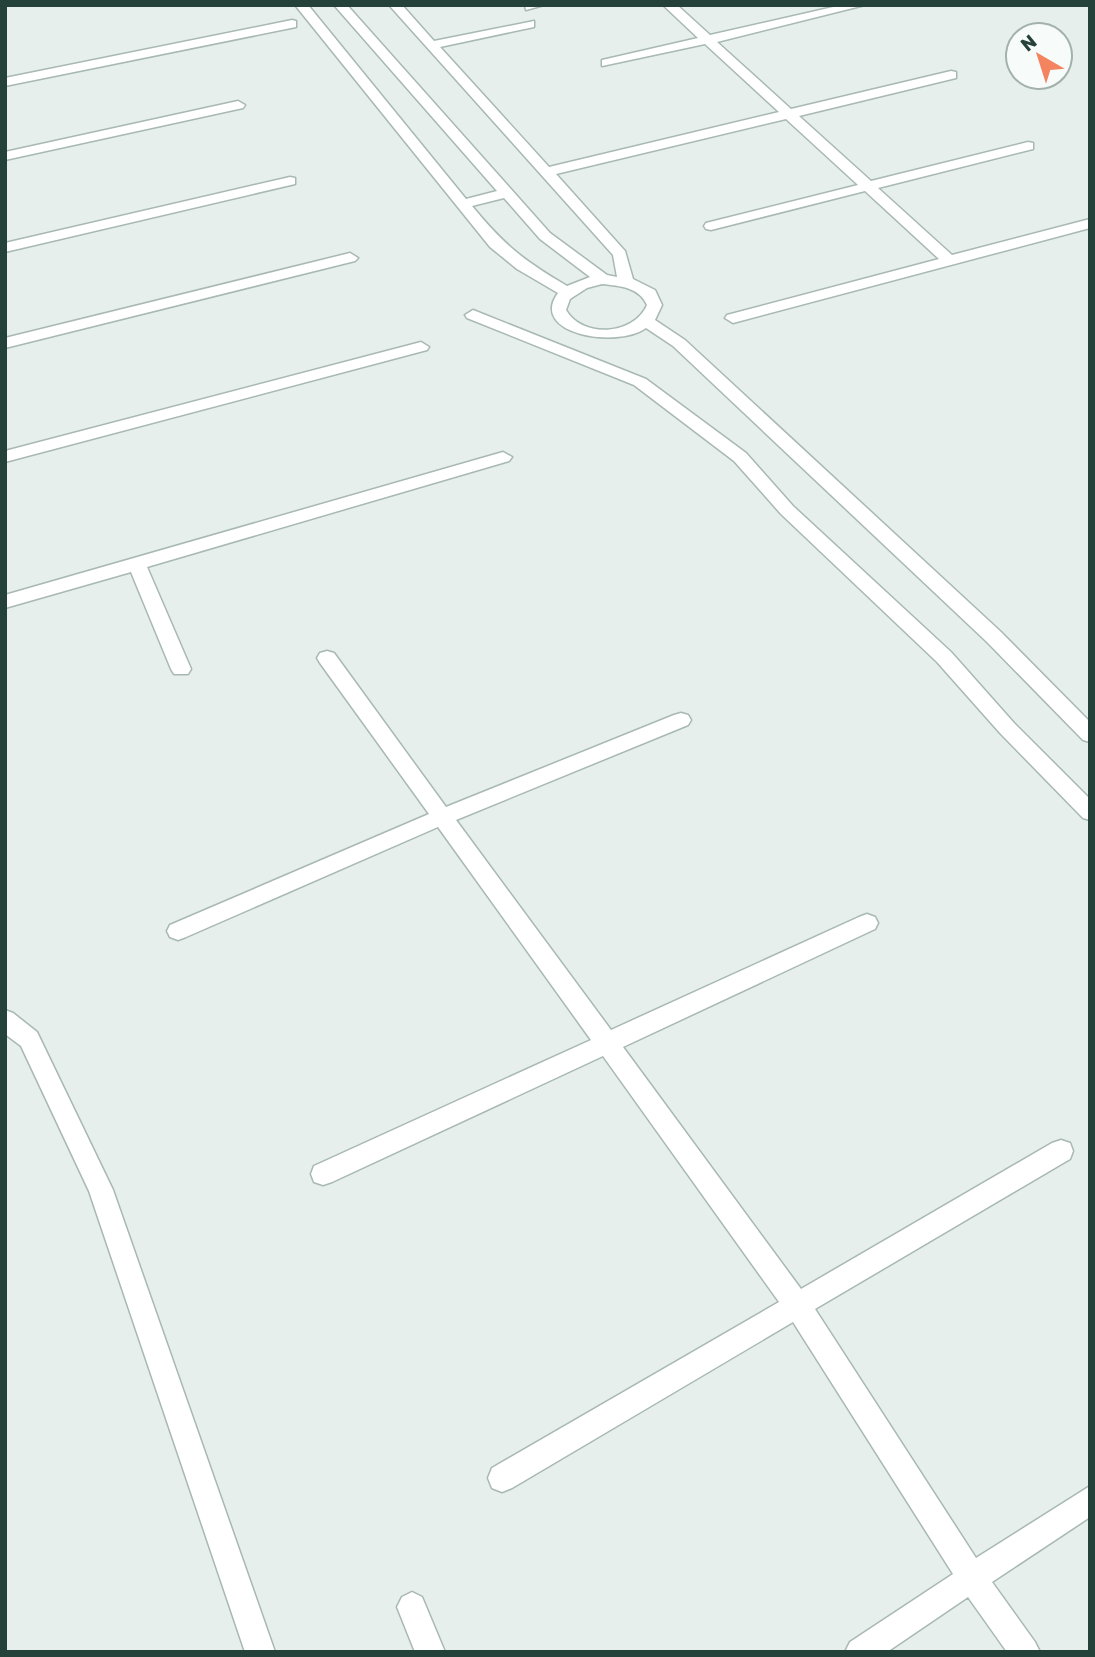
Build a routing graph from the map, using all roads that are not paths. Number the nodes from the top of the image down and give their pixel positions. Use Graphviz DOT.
graph roads {
  1 [pos="301,5"];
  2 [pos="340,5"];
  3 [pos="395,5"];
  4 [pos="669,5"];
  5 [pos="859,5"];
  6 [pos="292,24"];
  7 [pos="530,24"];
  8 [pos="342,31"];
  9 [pos="709,40"];
  10 [pos="432,45"];
  11 [pos="607,63"];
  12 [pos="951,75"];
  13 [pos="5,82"];
  14 [pos="238,105"];
  15 [pos="789,114"];
  16 [pos="1028,146"];
  17 [pos="5,156"];
  18 [pos="548,172"];
  19 [pos="290,181"];
  20 [pos="869,187"];
  21 [pos="507,193"];
  22 [pos="462,204"];
  23 [pos="1090,223"];
  24 [pos="711,226"];
  25 [pos="5,248"];
  26 [pos="350,258"];
  27 [pos="950,261"];
  28 [pos="602,279"];
  29 [pos="626,282"];
  30 [pos="566,292"];
  31 [pos="473,315"];
  32 [pos="733,318"];
  33 [pos="646,322"];
  34 [pos="5,343"];
  35 [pos="421,347"];
  36 [pos="5,457"];
  37 [pos="503,457"];
  38 [pos="137,564"];
  39 [pos="5,602"];
  40 [pos="327,658"];
  41 [pos="181,669"];
  42 [pos="681,720"];
  43 [pos="1090,735"];
  44 [pos="1090,812"];
  45 [pos="442,817"];
  46 [pos="867,923"];
  47 [pos="178,931"];
  48 [pos="5,1020"];
  49 [pos="606,1042"];
  50 [pos="1062,1151"];
  51 [pos="323,1174"];
  52 [pos="797,1305"];
  53 [pos="502,1478"];
  54 [pos="1090,1500"];
  55 [pos="972,1578"];
  56 [pos="412,1607"];
  57 [pos="260,1652"];
  58 [pos="430,1652"];
  59 [pos="860,1652"];
  60 [pos="1025,1652"];
  1 -- 8 [label="street"];
  2 -- 8 [label="street"];
  3 -- 10 [label="street"];
  4 -- 9 [label="street"];
  5 -- 9 [label="street"];
  6 -- 13 [label="street"];
  7 -- 10 [label="street"];
  8 -- 21 [label="street"];
  8 -- 22 [label="street"];
  9 -- 11 [label="street"];
  9 -- 15 [label="street"];
  10 -- 18 [label="street"];
  12 -- 15 [label="street"];
  14 -- 17 [label="street"];
  15 -- 18 [label="street"];
  15 -- 20 [label="street"];
  16 -- 20 [label="street"];
  18 -- 29 [label="street"];
  19 -- 25 [label="street"];
  20 -- 24 [label="street"];
  20 -- 27 [label="street"];
  21 -- 22 [label="street"];
  21 -- 28 [label="street"];
  22 -- 30 [label="street"];
  23 -- 27 [label="street"];
  26 -- 34 [label="street"];
  27 -- 32 [label="street"];
  28 -- 29 [label="street"];
  28 -- 30 [label="street"];
  29 -- 33 [label="street"];
  30 -- 33 [label="street"];
  31 -- 44 [label="street"];
  33 -- 43 [label="street"];
  35 -- 36 [label="street"];
  37 -- 38 [label="street"];
  38 -- 39 [label="street"];
  38 -- 41 [label="street"];
  40 -- 45 [label="street"];
  42 -- 45 [label="street"];
  45 -- 47 [label="street"];
  45 -- 49 [label="street"];
  46 -- 49 [label="street"];
  48 -- 57 [label="street"];
  49 -- 51 [label="street"];
  49 -- 52 [label="street"];
  50 -- 52 [label="street"];
  52 -- 53 [label="street"];
  52 -- 55 [label="street"];
  54 -- 55 [label="street"];
  55 -- 59 [label="street"];
  55 -- 60 [label="street"];
  56 -- 58 [label="street"];
}
